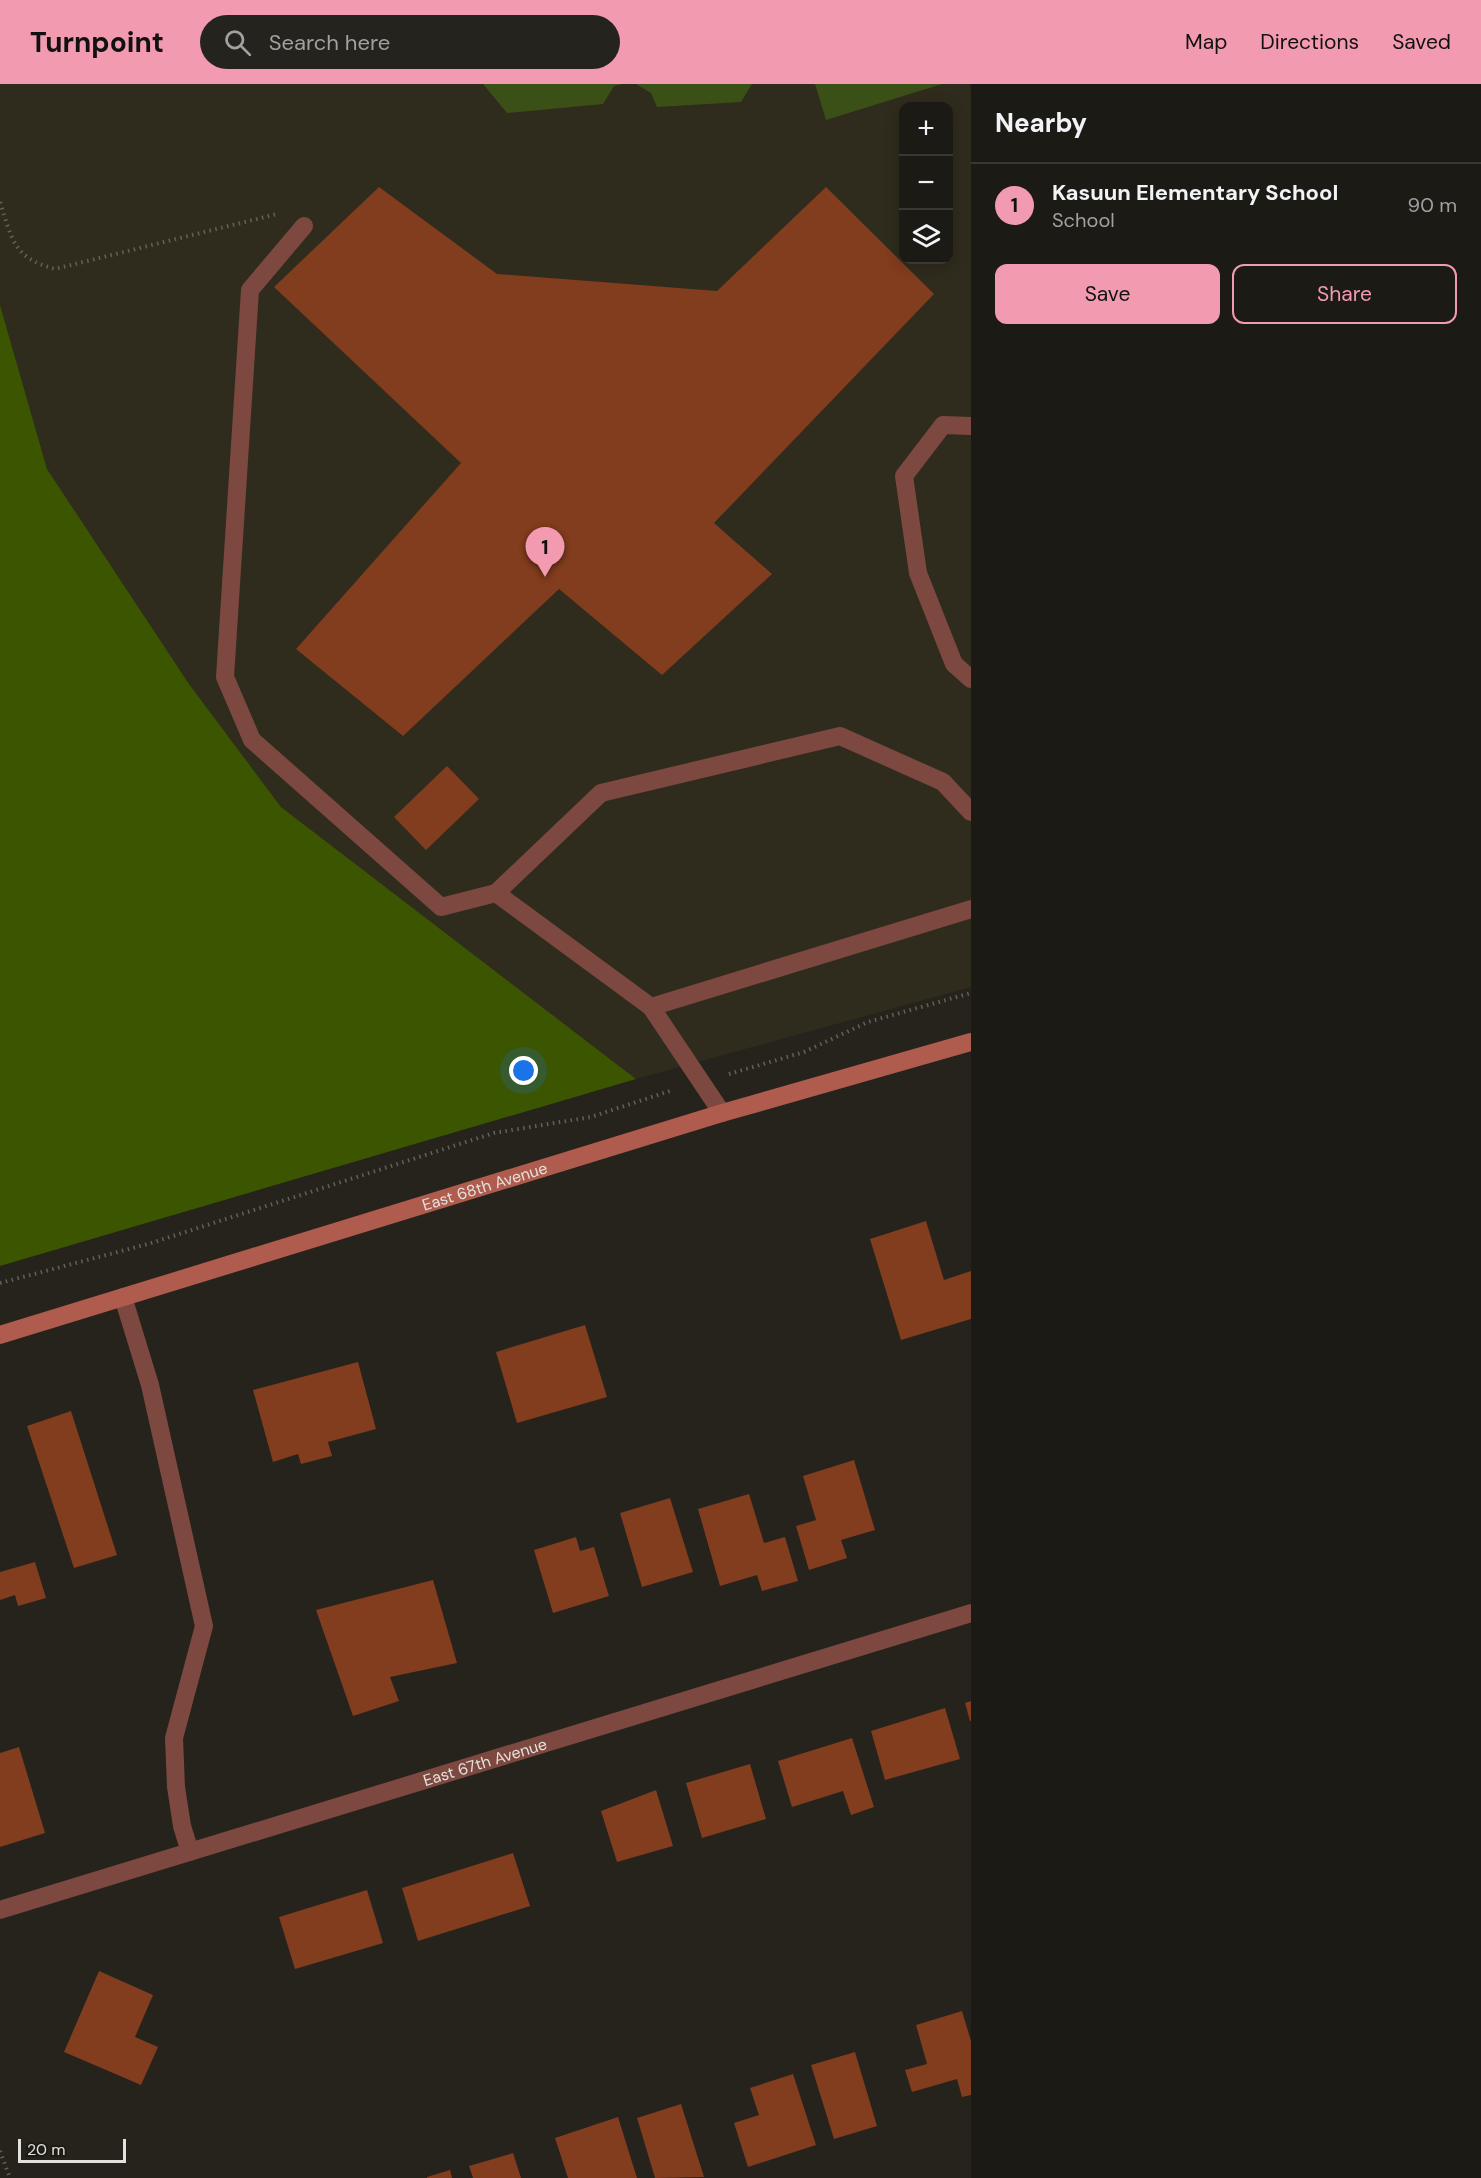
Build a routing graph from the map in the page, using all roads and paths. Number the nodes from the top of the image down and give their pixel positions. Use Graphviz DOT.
graph roads {
  1 [pos="0,202"];
  2 [pos="281,213"];
  3 [pos="304,226"];
  4 [pos="971,426"];
  5 [pos="971,679"];
  6 [pos="971,812"];
  7 [pos="495,892"];
  8 [pos="971,909"];
  9 [pos="971,993"];
  10 [pos="651,1007"];
  11 [pos="971,1042"];
  12 [pos="701,1082"];
  13 [pos="722,1113"];
  14 [pos="0,1283"];
  15 [pos="123,1297"];
  16 [pos="0,1335"];
  17 [pos="971,1613"];
  18 [pos="190,1852"];
  19 [pos="0,1910"];
  20 [pos="0,2151"];
  21 [pos="10,2178"];
  1 -- 2 [label="path"];
  3 -- 7 [label="street"];
  4 -- 5 [label="street"];
  6 -- 7 [label="street"];
  7 -- 10 [label="street"];
  8 -- 10 [label="street"];
  9 -- 12 [label="path"];
  10 -- 12 [label="street"];
  11 -- 13 [label="street, East 68th Avenue"];
  12 -- 13 [label="street"];
  12 -- 14 [label="path"];
  13 -- 15 [label="street, East 68th Avenue"];
  15 -- 16 [label="street, East 68th Avenue"];
  15 -- 18 [label="street"];
  17 -- 18 [label="street, East 67th Avenue"];
  18 -- 19 [label="street, East 67th Avenue"];
  20 -- 21 [label="path"];
}
